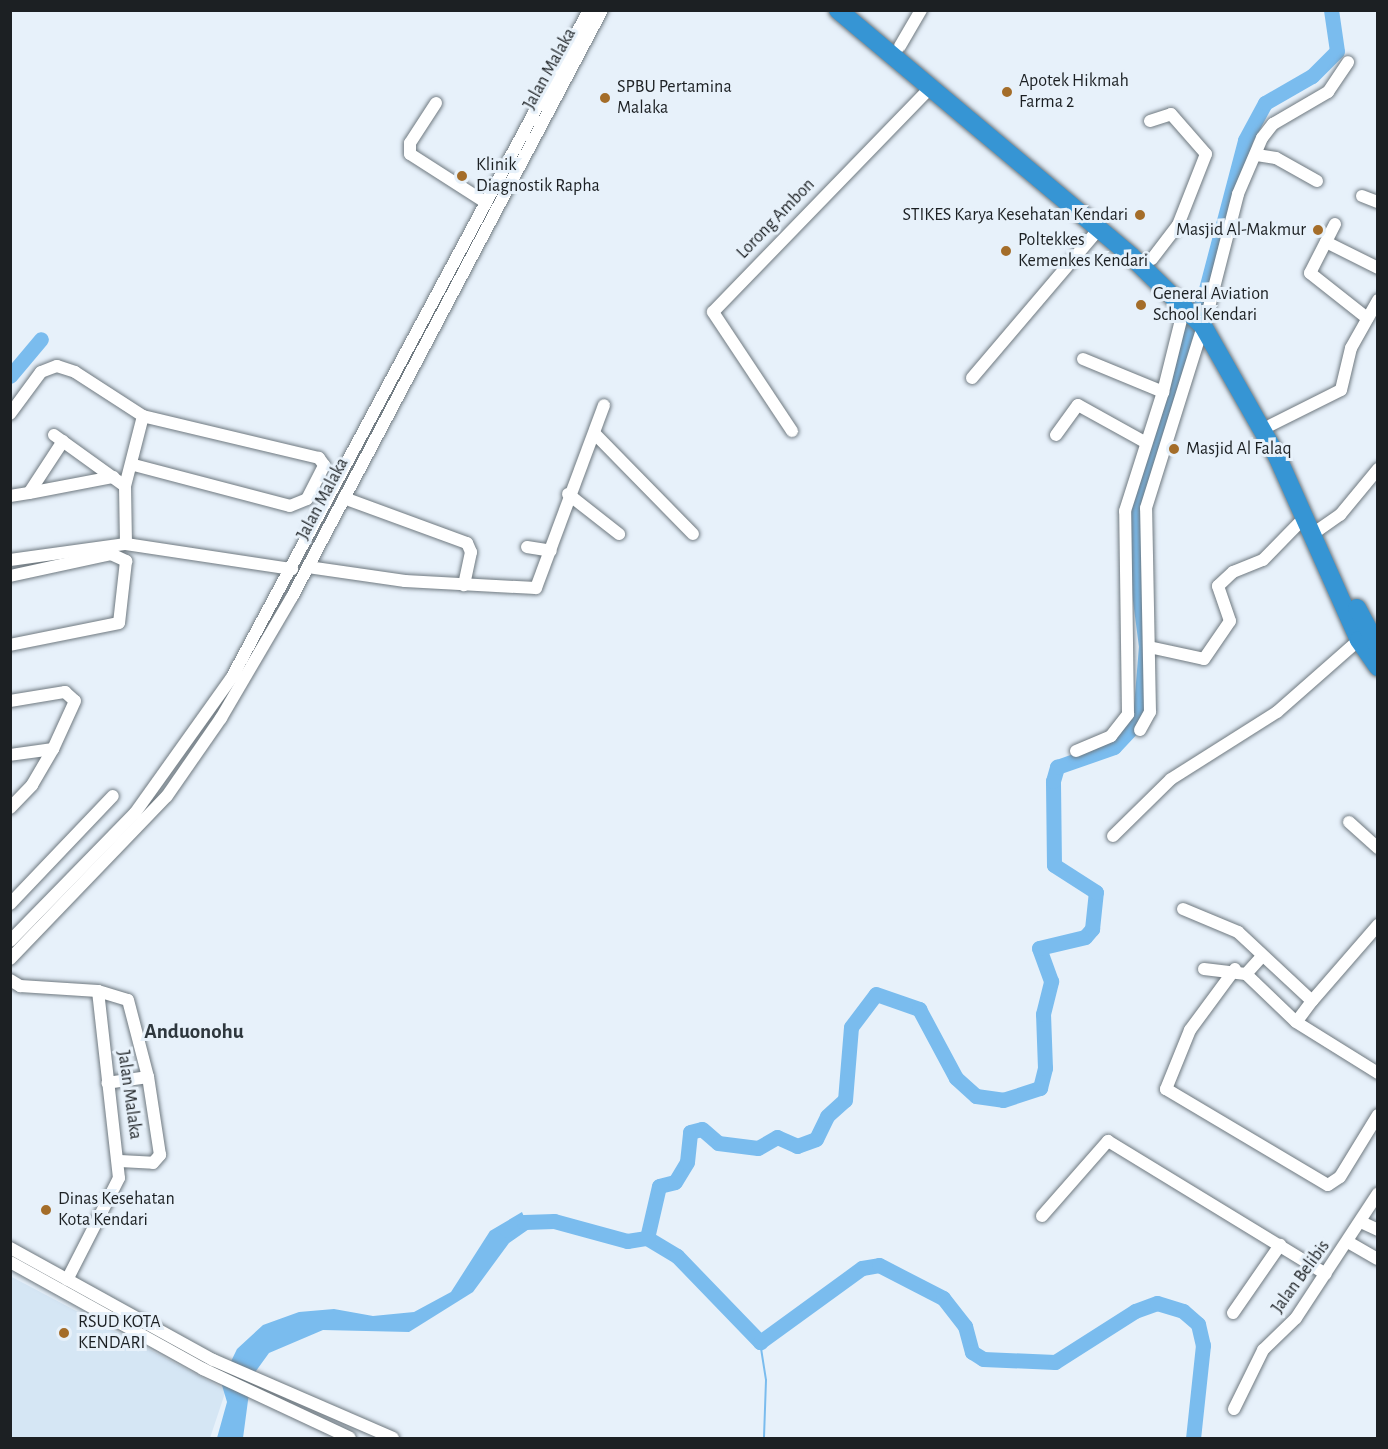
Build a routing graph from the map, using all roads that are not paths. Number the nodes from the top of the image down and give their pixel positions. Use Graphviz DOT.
graph roads {
  1 [pos="590,10"];
  2 [pos="602,10"];
  3 [pos="838,10"];
  4 [pos="854,10"];
  5 [pos="921,10"];
  6 [pos="900,46"];
  7 [pos="1348,62"];
  8 [pos="931,87"];
  9 [pos="436,103"];
  10 [pos="1150,121"];
  11 [pos="1257,155"];
  12 [pos="1317,181"];
  13 [pos="1053,183"];
  14 [pos="1362,196"];
  15 [pos="485,202"];
  16 [pos="1377,202"];
  17 [pos="1335,224"];
  18 [pos="1099,228"];
  19 [pos="1326,242"];
  20 [pos="1152,259"];
  21 [pos="1377,268"];
  22 [pos="1188,300"];
  23 [pos="1377,300"];
  24 [pos="1203,318"];
  25 [pos="1367,318"];
  26 [pos="1221,345"];
  27 [pos="1083,359"];
  28 [pos="972,378"];
  29 [pos="1163,393"];
  30 [pos="604,405"];
  31 [pos="10,414"];
  32 [pos="143,416"];
  33 [pos="1271,425"];
  34 [pos="792,431"];
  35 [pos="595,434"];
  36 [pos="1056,435"];
  37 [pos="1143,441"];
  38 [pos="362,451"];
  39 [pos="134,465"];
  40 [pos="1377,469"];
  41 [pos="113,477"];
  42 [pos="125,486"];
  43 [pos="29,493"];
  44 [pos="568,494"];
  45 [pos="10,496"];
  46 [pos="345,498"];
  47 [pos="1306,516"];
  48 [pos="1318,531"];
  49 [pos="619,534"];
  50 [pos="693,534"];
  51 [pos="126,544"];
  52 [pos="527,547"];
  53 [pos="551,551"];
  54 [pos="10,560"];
  55 [pos="308,567"];
  56 [pos="289,569"];
  57 [pos="10,576"];
  58 [pos="464,585"];
  59 [pos="1359,640"];
  60 [pos="10,645"];
  61 [pos="1149,647"];
  62 [pos="1377,647"];
  63 [pos="1377,667"];
  64 [pos="10,701"];
  65 [pos="1140,730"];
  66 [pos="53,749"];
  67 [pos="1076,751"];
  68 [pos="10,755"];
  69 [pos="113,796"];
  70 [pos="10,808"];
  71 [pos="1349,822"];
  72 [pos="1113,836"];
  73 [pos="1377,848"];
  74 [pos="10,904"];
  75 [pos="1183,909"];
  76 [pos="1377,925"];
  77 [pos="10,941"];
  78 [pos="1262,956"];
  79 [pos="10,958"];
  80 [pos="1204,969"];
  81 [pos="1240,971"];
  82 [pos="12,981"];
  83 [pos="98,992"];
  84 [pos="1312,1001"];
  85 [pos="1296,1023"];
  86 [pos="1377,1073"];
  87 [pos="148,1077"];
  88 [pos="107,1083"];
  89 [pos="1377,1115"];
  90 [pos="120,1161"];
  91 [pos="1377,1193"];
  92 [pos="1042,1216"];
  93 [pos="1361,1221"];
  94 [pos="1377,1230"];
  95 [pos="1348,1242"];
  96 [pos="1280,1245"];
  97 [pos="10,1248"];
  98 [pos="1377,1259"];
  99 [pos="10,1262"];
  100 [pos="73,1269"];
  101 [pos="1326,1274"];
  102 [pos="105,1307"];
  103 [pos="1233,1313"];
  104 [pos="1234,1409"];
  105 [pos="350,1438"];
  106 [pos="393,1438"];
  1 -- 15 [label="street, Jalan Malaka"];
  2 -- 38 [label="street, Jalan Malaka"];
  3 -- 8 [label="highway"];
  4 -- 6 [label="highway"];
  5 -- 6 [label="street"];
  6 -- 13 [label="highway"];
  7 -- 11 [label="street"];
  8 -- 13 [label="highway"];
  8 -- 34 [label="street, Lorong Ambon"];
  9 -- 15 [label="street"];
  10 -- 20 [label="street"];
  11 -- 12 [label="street"];
  11 -- 24 [label="street"];
  13 -- 18 [label="highway"];
  13 -- 20 [label="highway"];
  14 -- 16 [label="street"];
  15 -- 38 [label="street, Jalan Malaka"];
  17 -- 19 [label="street"];
  18 -- 22 [label="highway"];
  18 -- 28 [label="street"];
  19 -- 21 [label="street"];
  19 -- 25 [label="street"];
  20 -- 22 [label="highway"];
  22 -- 24 [label="highway"];
  22 -- 29 [label="street"];
  23 -- 25 [label="street"];
  24 -- 26 [label="highway"];
  24 -- 61 [label="street"];
  25 -- 33 [label="street"];
  26 -- 33 [label="highway"];
  26 -- 47 [label="highway"];
  27 -- 29 [label="street"];
  29 -- 37 [label="street"];
  30 -- 35 [label="street"];
  31 -- 32 [label="street"];
  32 -- 39 [label="street"];
  32 -- 39 [label="street"];
  33 -- 48 [label="highway"];
  35 -- 44 [label="street"];
  35 -- 50 [label="street"];
  36 -- 37 [label="street"];
  37 -- 67 [label="street"];
  38 -- 46 [label="street, Jalan Malaka"];
  38 -- 56 [label="street, Jalan Malaka"];
  39 -- 42 [label="street"];
  40 -- 48 [label="street"];
  41 -- 42 [label="street"];
  41 -- 43 [label="street"];
  41 -- 43 [label="street"];
  42 -- 51 [label="street"];
  43 -- 45 [label="street"];
  44 -- 49 [label="street"];
  44 -- 53 [label="street"];
  46 -- 55 [label="street, Jalan Malaka"];
  46 -- 58 [label="street"];
  47 -- 48 [label="highway"];
  47 -- 61 [label="street"];
  48 -- 59 [label="highway"];
  48 -- 62 [label="highway"];
  51 -- 54 [label="street"];
  51 -- 56 [label="street"];
  52 -- 53 [label="street"];
  53 -- 58 [label="street"];
  55 -- 58 [label="street"];
  55 -- 79 [label="street, Jalan Malaka"];
  56 -- 77 [label="street, Jalan Malaka"];
  57 -- 60 [label="street"];
  59 -- 63 [label="highway"];
  59 -- 72 [label="street"];
  61 -- 65 [label="street"];
  64 -- 66 [label="street"];
  66 -- 68 [label="street"];
  66 -- 70 [label="street"];
  69 -- 74 [label="street"];
  71 -- 73 [label="street"];
  75 -- 78 [label="street"];
  76 -- 84 [label="street"];
  78 -- 81 [label="street"];
  78 -- 84 [label="street"];
  80 -- 81 [label="street"];
  81 -- 85 [label="street"];
  81 -- 89 [label="street"];
  82 -- 83 [label="street"];
  83 -- 87 [label="street"];
  83 -- 88 [label="street, Jalan Malaka"];
  84 -- 85 [label="street"];
  85 -- 86 [label="street"];
  87 -- 88 [label="street"];
  87 -- 90 [label="street"];
  88 -- 90 [label="street, Jalan Malaka"];
  90 -- 100 [label="street, Jalan Malaka"];
  91 -- 93 [label="street, Jalan Belibis"];
  92 -- 96 [label="street"];
  93 -- 94 [label="street"];
  93 -- 95 [label="street, Jalan Belibis"];
  95 -- 98 [label="street"];
  95 -- 101 [label="street, Jalan Belibis"];
  96 -- 101 [label="street"];
  96 -- 103 [label="street"];
  97 -- 100 [label="street"];
  99 -- 102 [label="street"];
  100 -- 102 [label="street"];
  101 -- 104 [label="street, Jalan Belibis"];
  102 -- 105 [label="street"];
  102 -- 106 [label="street"];
}
